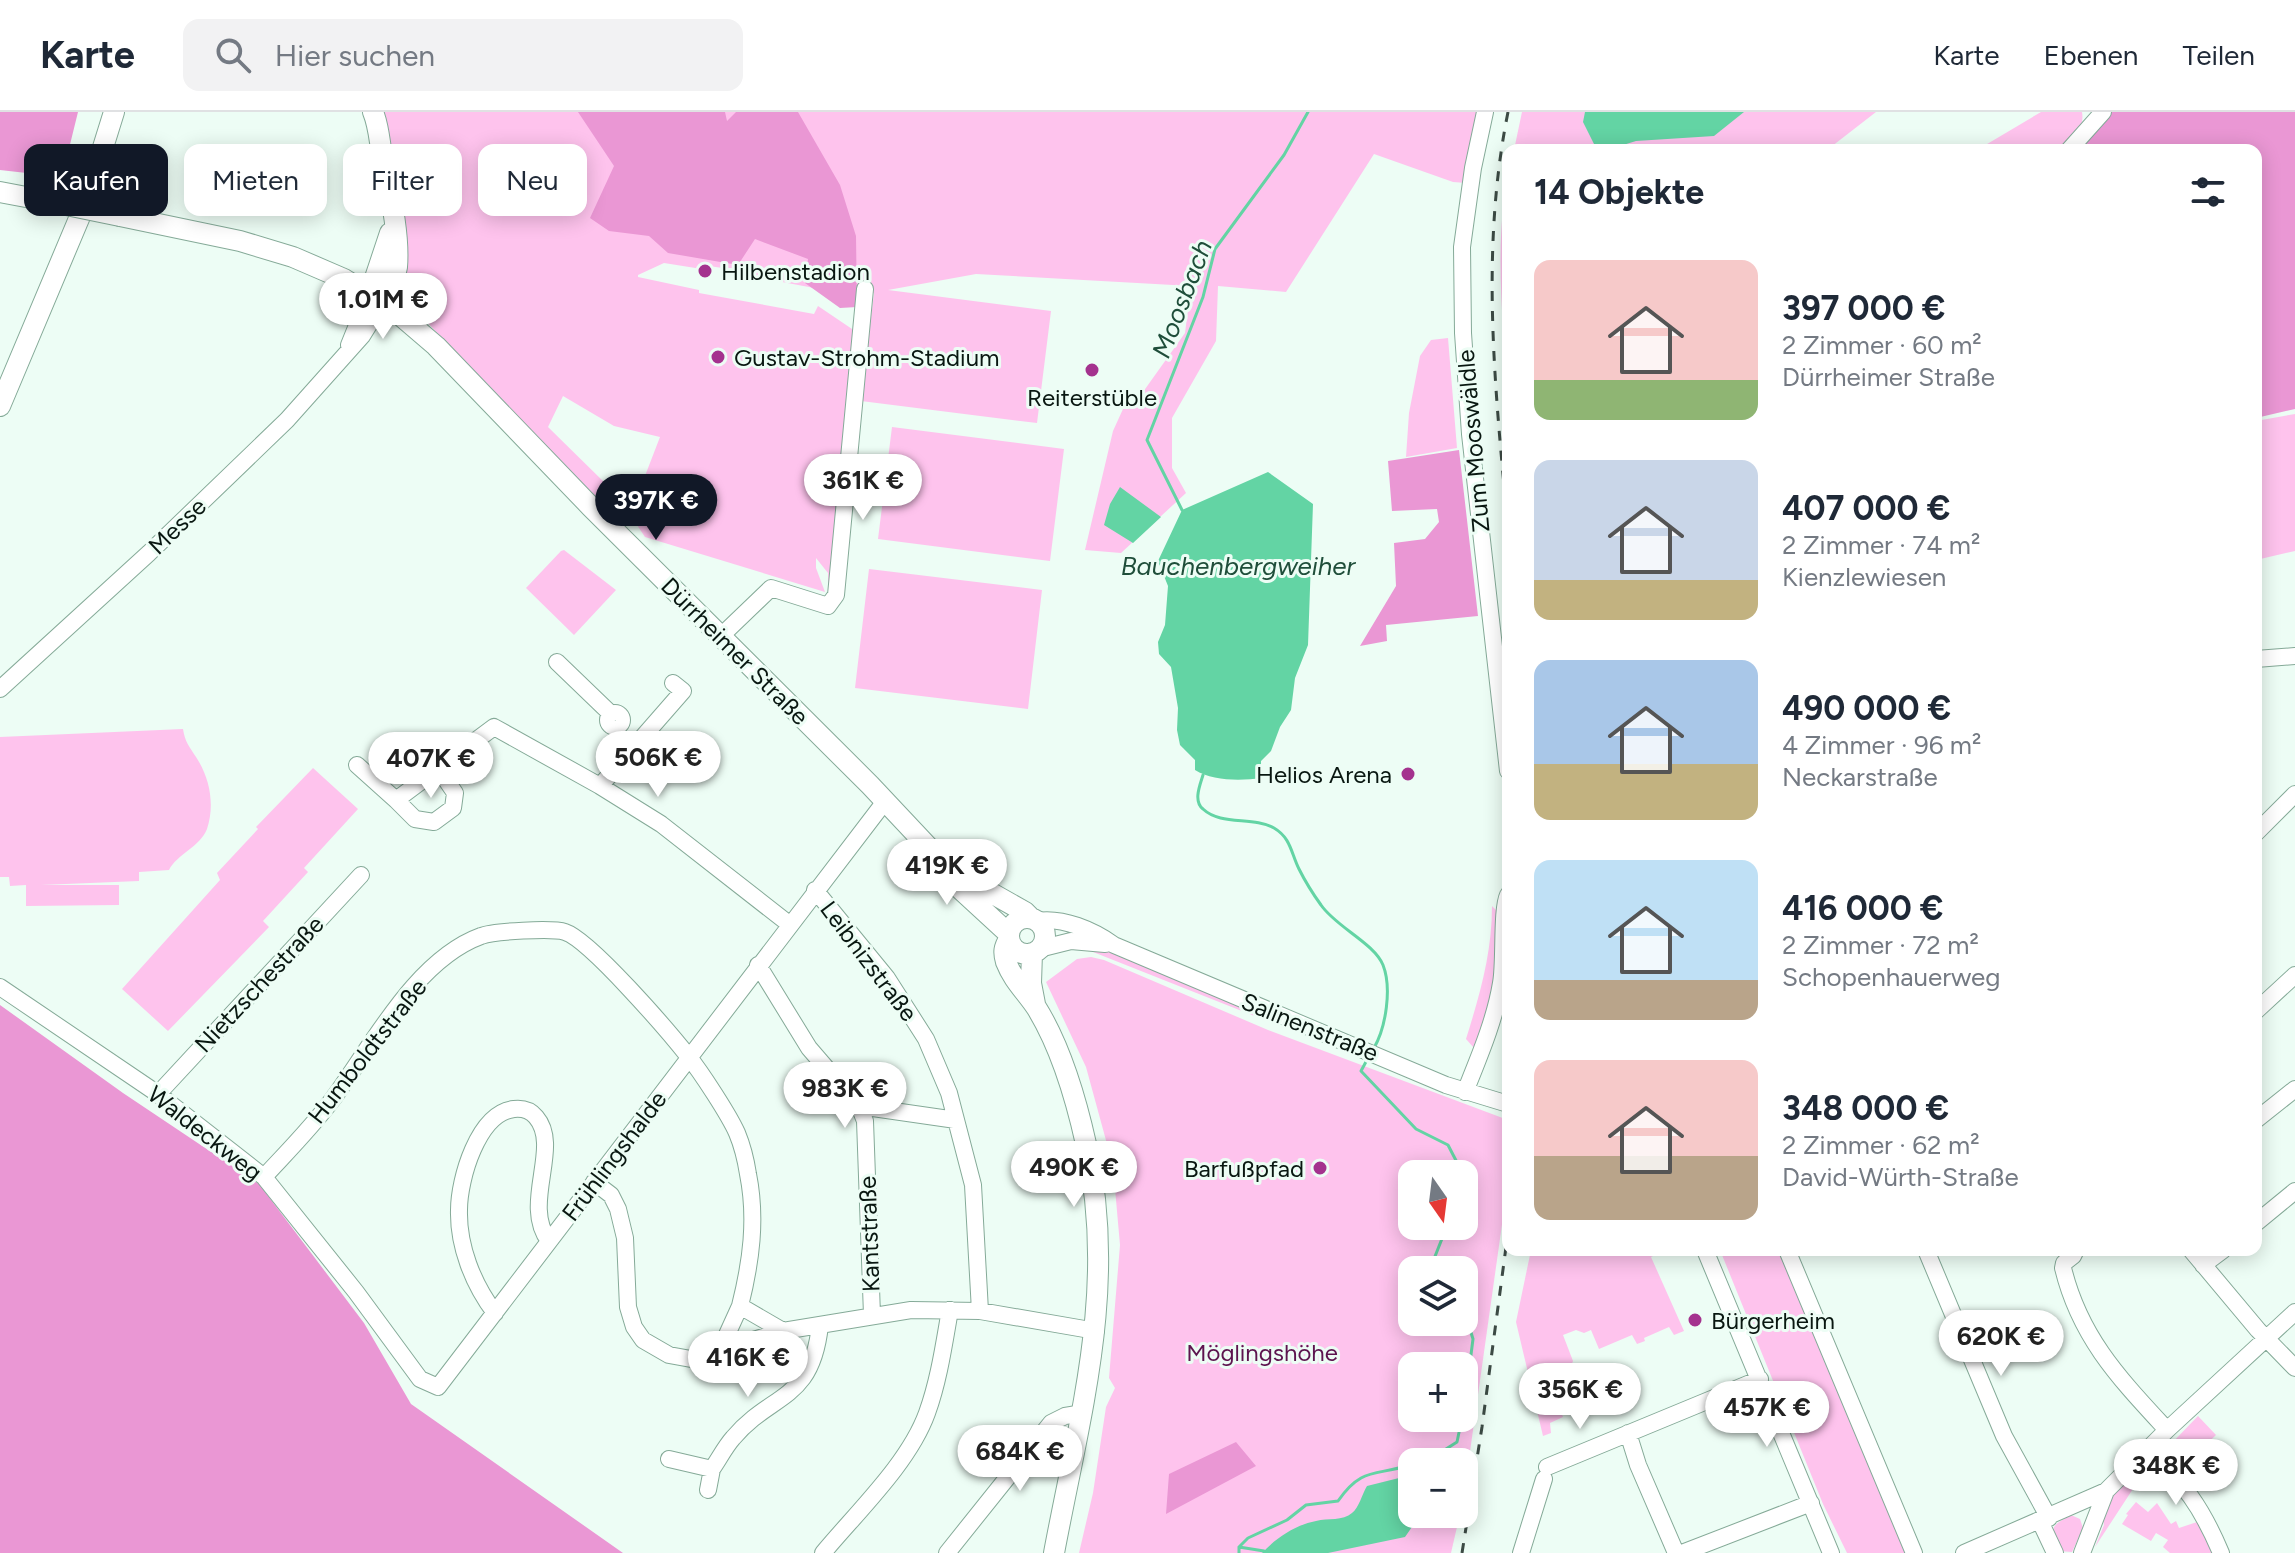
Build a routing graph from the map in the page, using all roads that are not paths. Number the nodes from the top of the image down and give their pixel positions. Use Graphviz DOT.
graph roads {
  1 [pos="114,112"];
  2 [pos="363,112"];
  3 [pos="373,112"];
  4 [pos="1485,112"];
  5 [pos="2103,112"];
  6 [pos="380,144"];
  7 [pos="381,144"];
  8 [pos="2074,144"];
  9 [pos="0,192"];
  10 [pos="392,216"];
  11 [pos="393,223"];
  12 [pos="397,269"];
  13 [pos="865,289"];
  14 [pos="376,298"];
  15 [pos="416,328"];
  16 [pos="0,406"];
  17 [pos="720,637"];
  18 [pos="2295,656"];
  19 [pos="2262,659"];
  20 [pos="557,662"];
  21 [pos="673,683"];
  22 [pos="0,689"];
  23 [pos="611,714"];
  24 [pos="1502,718"];
  25 [pos="357,765"];
  26 [pos="438,768"];
  27 [pos="600,786"];
  28 [pos="2295,794"];
  29 [pos="396,800"];
  30 [pos="886,800"];
  31 [pos="2262,827"];
  32 [pos="948,868"];
  33 [pos="361,875"];
  34 [pos="815,890"];
  35 [pos="1034,919"];
  36 [pos="789,924"];
  37 [pos="1009,936"];
  38 [pos="1114,945"];
  39 [pos="1036,951"];
  40 [pos="758,965"];
  41 [pos="1502,975"];
  42 [pos="2295,975"];
  43 [pos="0,987"];
  44 [pos="2262,1005"];
  45 [pos="1036,1007"];
  46 [pos="689,1057"];
  47 [pos="2295,1089"];
  48 [pos="1465,1092"];
  49 [pos="158,1094"];
  50 [pos="1502,1102"];
  51 [pos="859,1106"];
  52 [pos="2262,1115"];
  53 [pos="956,1120"];
  54 [pos="264,1177"];
  55 [pos="594,1182"];
  56 [pos="2295,1191"];
  57 [pos="2262,1218"];
  58 [pos="549,1241"];
  59 [pos="1708,1256"];
  60 [pos="1790,1256"];
  61 [pos="1929,1256"];
  62 [pos="2073,1256"];
  63 [pos="2196,1256"];
  64 [pos="2215,1256"];
  65 [pos="2203,1265"];
  66 [pos="740,1306"];
  67 [pos="950,1310"];
  68 [pos="980,1311"];
  69 [pos="2295,1312"];
  70 [pos="495,1313"];
  71 [pos="872,1315"];
  72 [pos="820,1325"];
  73 [pos="783,1331"];
  74 [pos="1096,1331"];
  75 [pos="2265,1337"];
  76 [pos="720,1350"];
  77 [pos="2295,1368"];
  78 [pos="1760,1379"];
  79 [pos="438,1387"];
  80 [pos="1083,1413"];
  81 [pos="2167,1430"];
  82 [pos="1628,1433"];
  83 [pos="2147,1450"];
  84 [pos="669,1459"];
  85 [pos="712,1469"];
  86 [pos="708,1490"];
  87 [pos="2106,1491"];
  88 [pos="1811,1503"];
  89 [pos="2044,1520"];
  90 [pos="823,1553"];
  91 [pos="947,1553"];
  92 [pos="1054,1553"];
  93 [pos="1521,1553"];
  94 [pos="1676,1553"];
  95 [pos="1682,1553"];
  96 [pos="1831,1553"];
  97 [pos="1914,1553"];
  98 [pos="1964,1553"];
  99 [pos="2055,1553"];
  100 [pos="2082,1553"];
  101 [pos="2221,1553"];
  1 -- 16 [label="main road"];
  2 -- 6 [label="main road"];
  3 -- 7 [label="main road"];
  4 -- 24 [label="street, Zum Mooswäldle"];
  5 -- 8 [label="street"];
  9 -- 14 [label="main road, Dürrheimer Straße, bridge"];
  10 -- 11 [label="main road"];
  11 -- 12 [label="main road"];
  11 -- 14 [label="main road"];
  12 -- 14 [label="main road"];
  12 -- 15 [label="main road"];
  13 -- 17 [label="street"];
  14 -- 15 [label="main road, Dürrheimer Straße"];
  14 -- 22 [label="street, Messe"];
  15 -- 17 [label="main road, Dürrheimer Straße"];
  17 -- 30 [label="main road, Dürrheimer Straße"];
  18 -- 19 [label="street"];
  20 -- 23 [label="street"];
  21 -- 27 [label="street"];
  25 -- 29 [label="street"];
  26 -- 27 [label="street"];
  26 -- 29 [label="street"];
  26 -- 29 [label="street"];
  27 -- 36 [label="street"];
  28 -- 31 [label="street"];
  30 -- 32 [label="main road, Dürrheimer Straße"];
  30 -- 34 [label="street, Frühlingshalde"];
  32 -- 35 [label="main road, Dürrheimer Straße"];
  32 -- 37 [label="main road, Dürrheimer Straße"];
  33 -- 49 [label="street, Nietzschestraße"];
  34 -- 36 [label="street, Frühlingshalde"];
  34 -- 53 [label="street, Leibnizstraße"];
  35 -- 37 [label="main road"];
  35 -- 38 [label="street, Salinenstraße"];
  35 -- 39 [label="main road"];
  36 -- 40 [label="street, Frühlingshalde"];
  37 -- 39 [label="main road"];
  37 -- 45 [label="main road"];
  38 -- 39 [label="street, Salinenstraße"];
  38 -- 48 [label="street, Salinenstraße"];
  39 -- 45 [label="main road"];
  40 -- 46 [label="street, Frühlingshalde"];
  40 -- 51 [label="street"];
  41 -- 48 [label="street"];
  42 -- 44 [label="street"];
  43 -- 49 [label="street, Waldeckweg"];
  45 -- 74 [label="main road"];
  46 -- 54 [label="street, Humboldtstraße"];
  46 -- 55 [label="street, Frühlingshalde"];
  46 -- 66 [label="street, Humboldtstraße"];
  47 -- 52 [label="street"];
  48 -- 50 [label="street, Salinenstraße"];
  49 -- 54 [label="street, Waldeckweg"];
  51 -- 53 [label="street"];
  51 -- 71 [label="street, Kantstraße"];
  53 -- 68 [label="street, Leibnizstraße"];
  54 -- 79 [label="street, Waldeckweg"];
  55 -- 58 [label="street, Frühlingshalde"];
  55 -- 76 [label="street"];
  56 -- 57 [label="street"];
  58 -- 70 [label="street, Frühlingshalde"];
  58 -- 70 [label="street"];
  59 -- 78 [label="street"];
  60 -- 97 [label="street"];
  61 -- 89 [label="street"];
  62 -- 81 [label="street"];
  63 -- 65 [label="street"];
  64 -- 65 [label="street"];
  65 -- 75 [label="street"];
  66 -- 73 [label="street"];
  66 -- 76 [label="street, Humboldtstraße"];
  67 -- 68 [label="street"];
  67 -- 71 [label="street"];
  67 -- 90 [label="street"];
  68 -- 74 [label="street"];
  69 -- 75 [label="street"];
  70 -- 79 [label="street, Frühlingshalde"];
  71 -- 72 [label="street"];
  72 -- 73 [label="street"];
  72 -- 85 [label="street"];
  73 -- 76 [label="street"];
  74 -- 80 [label="main road"];
  75 -- 77 [label="street"];
  75 -- 81 [label="street"];
  78 -- 82 [label="street"];
  78 -- 88 [label="street"];
  80 -- 91 [label="street"];
  80 -- 92 [label="main road"];
  81 -- 83 [label="street"];
  82 -- 93 [label="street"];
  82 -- 94 [label="street"];
  83 -- 87 [label="street"];
  83 -- 101 [label="street"];
  84 -- 85 [label="street"];
  85 -- 86 [label="street"];
  87 -- 89 [label="street"];
  87 -- 100 [label="street"];
  88 -- 95 [label="street"];
  88 -- 96 [label="street"];
  89 -- 98 [label="street"];
  89 -- 99 [label="street"];
}
